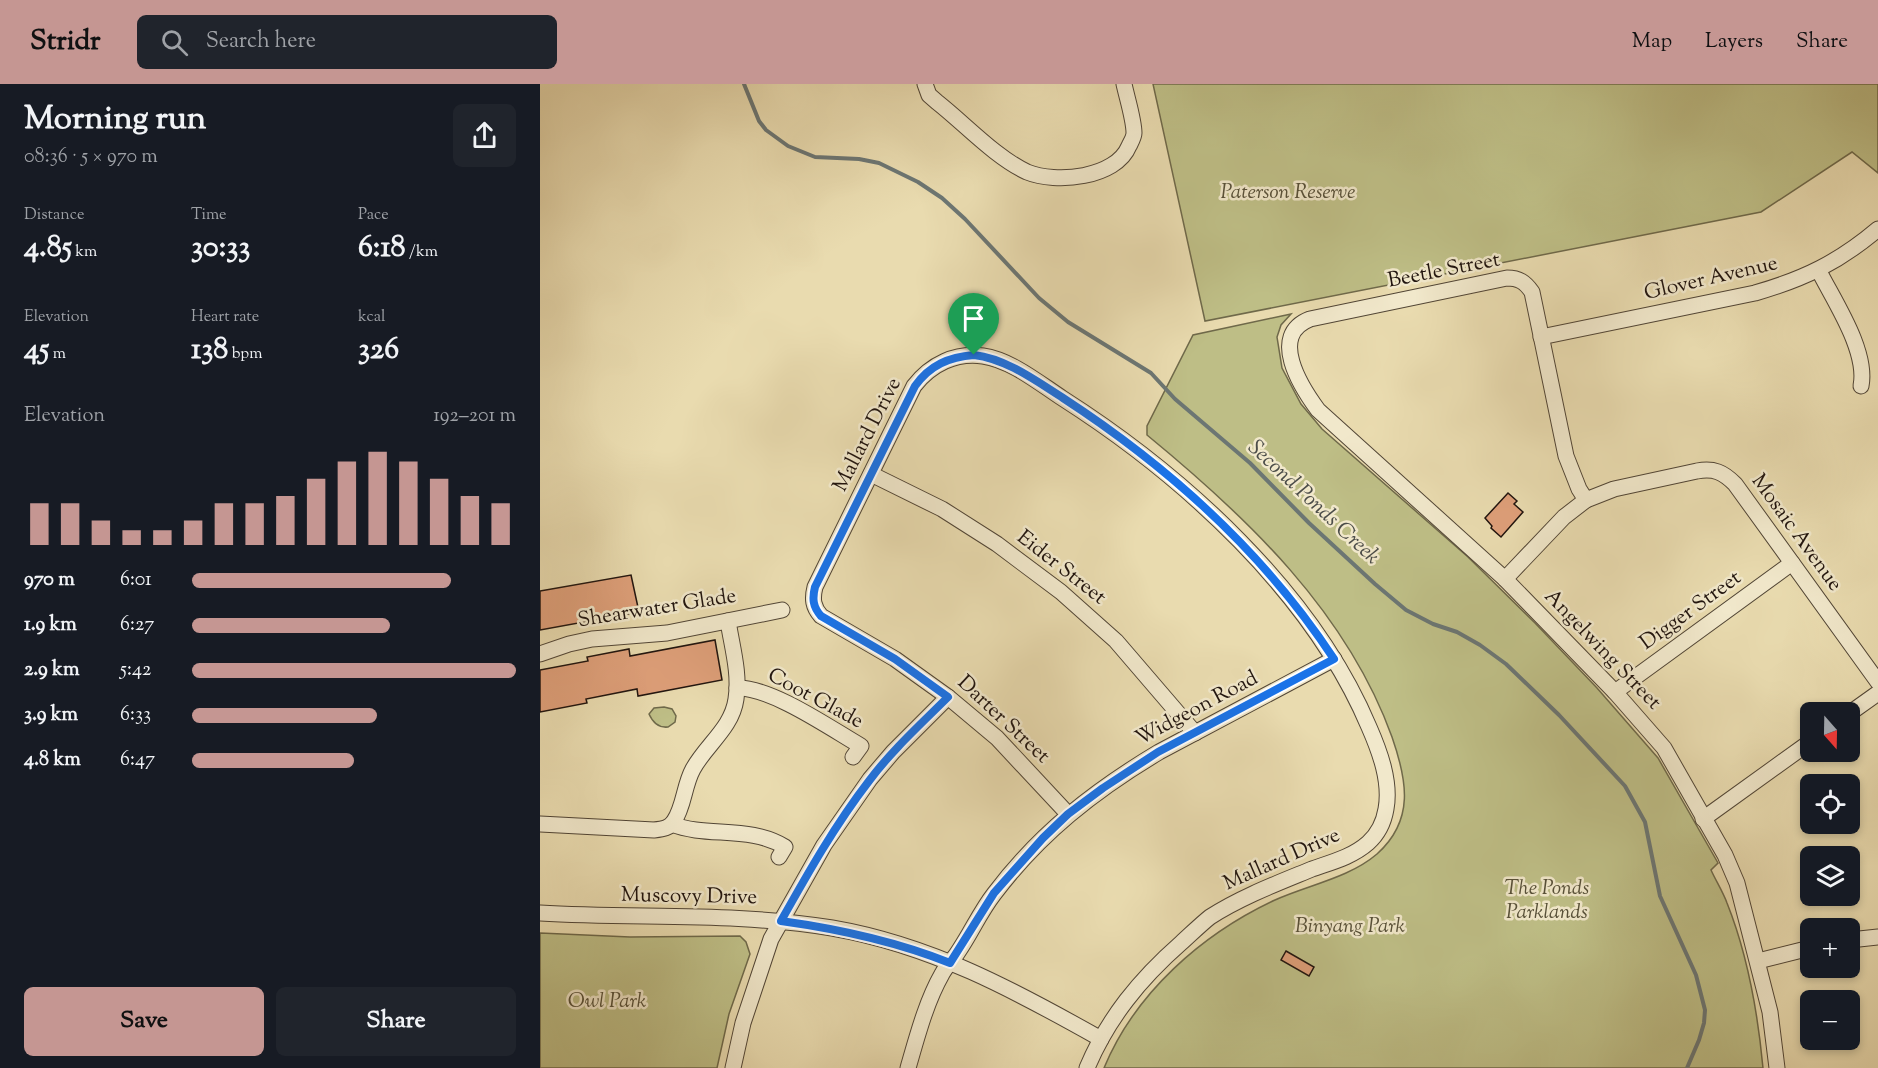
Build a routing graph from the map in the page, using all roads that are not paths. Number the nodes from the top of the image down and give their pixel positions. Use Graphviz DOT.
graph roads {
  1 [pos="925,84"];
  2 [pos="1124,84"];
  3 [pos="1878,230"];
  4 [pos="1819,271"];
  5 [pos="1293,331"];
  6 [pos="1541,337"];
  7 [pos="1861,386"];
  8 [pos="871,474"];
  9 [pos="1586,500"];
  10 [pos="1792,563"];
  11 [pos="1505,579"];
  12 [pos="814,605"];
  13 [pos="782,610"];
  14 [pos="728,621"];
  15 [pos="540,654"];
  16 [pos="1334,659"];
  17 [pos="1878,682"];
  18 [pos="737,688"];
  19 [pos="1615,692"];
  20 [pos="1878,693"];
  21 [pos="948,697"];
  22 [pos="1860,706"];
  23 [pos="1195,733"];
  24 [pos="1800,749"];
  25 [pos="853,758"];
  26 [pos="1068,814"];
  27 [pos="1703,819"];
  28 [pos="540,824"];
  29 [pos="672,824"];
  30 [pos="779,857"];
  31 [pos="540,913"];
  32 [pos="781,921"];
  33 [pos="1878,937"];
  34 [pos="1860,938"];
  35 [pos="1800,950"];
  36 [pos="1758,961"];
  37 [pos="950,963"];
  38 [pos="1101,1039"];
  39 [pos="733,1068"];
  40 [pos="908,1068"];
  41 [pos="1087,1068"];
  42 [pos="1777,1068"];
  1 -- 2 [label="street"];
  3 -- 4 [label="street, Glover Avenue"];
  4 -- 6 [label="street, Glover Avenue"];
  4 -- 7 [label="street"];
  5 -- 6 [label="street, Beetle Street"];
  5 -- 11 [label="street, Angelwing Street"];
  6 -- 9 [label="street, Beetle Street"];
  8 -- 12 [label="street, Mallard Drive"];
  8 -- 16 [label="street, Mallard Drive"];
  8 -- 23 [label="street, Eider Street"];
  9 -- 10 [label="street, Mosaic Avenue"];
  9 -- 11 [label="street, Mosaic Avenue"];
  10 -- 17 [label="street, Mosaic Avenue"];
  10 -- 19 [label="street, Digger Street"];
  11 -- 19 [label="street, Angelwing Street"];
  12 -- 21 [label="street, Darter Street"];
  13 -- 14 [label="street, Shearwater Glade"];
  14 -- 15 [label="street, Shearwater Glade"];
  14 -- 18 [label="street"];
  16 -- 23 [label="street, Widgeon Road"];
  16 -- 38 [label="street, Mallard Drive"];
  18 -- 25 [label="street, Coot Glade"];
  18 -- 29 [label="street"];
  19 -- 27 [label="street, Angelwing Street"];
  20 -- 22 [label="street"];
  21 -- 26 [label="street, Darter Street"];
  21 -- 32 [label="street"];
  23 -- 26 [label="street, Widgeon Road"];
  24 -- 27 [label="street"];
  26 -- 37 [label="street, Widgeon Road"];
  27 -- 36 [label="street, Angelwing Street"];
  28 -- 29 [label="street"];
  29 -- 30 [label="street"];
  31 -- 32 [label="street, Muscovy Drive"];
  32 -- 37 [label="street, Muscovy Drive"];
  32 -- 39 [label="street"];
  33 -- 34 [label="street"];
  35 -- 36 [label="street"];
  36 -- 42 [label="street, Angelwing Street"];
  37 -- 38 [label="street, Muscovy Drive"];
  37 -- 40 [label="street, Widgeon Road"];
  38 -- 41 [label="street, Mallard Drive"];
}
